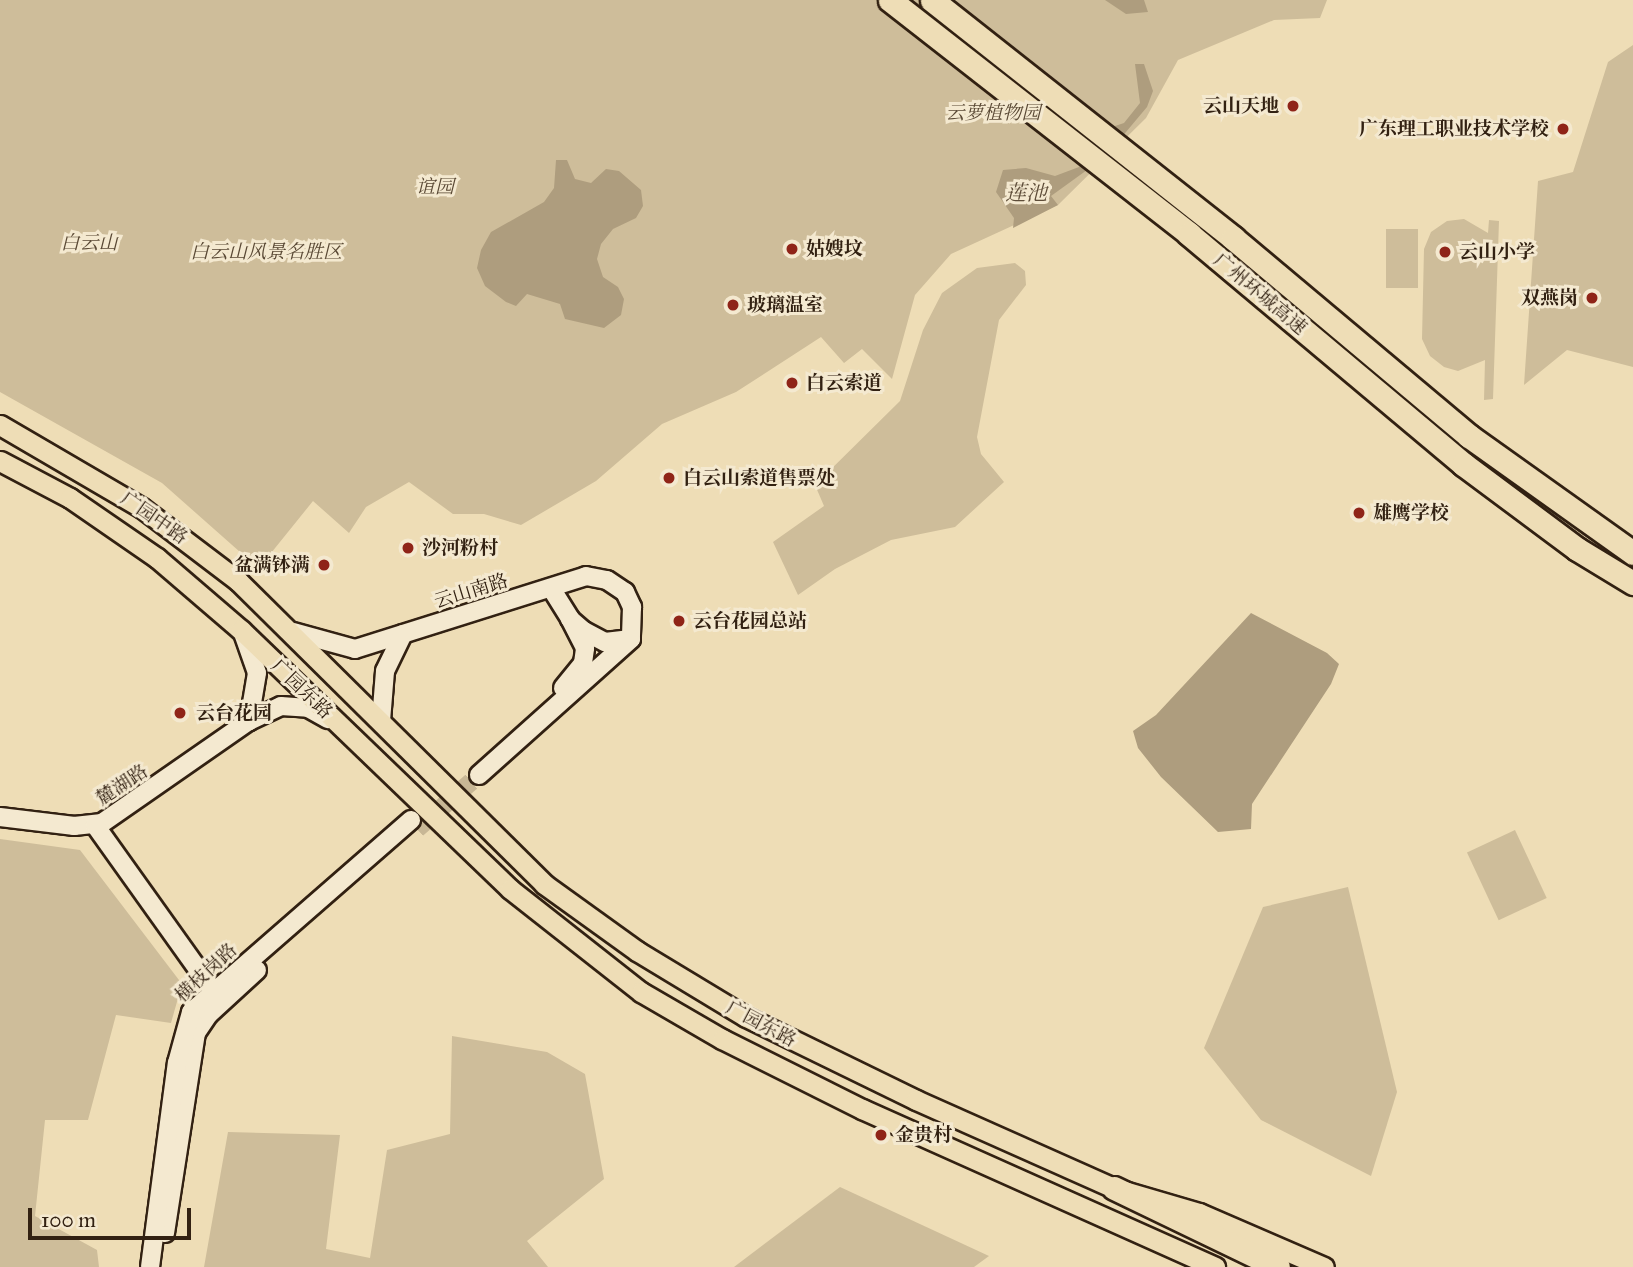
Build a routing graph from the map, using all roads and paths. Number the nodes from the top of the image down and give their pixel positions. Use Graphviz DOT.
graph roads {
  1 [pos="891,0"];
  2 [pos="932,0"];
  3 [pos="0,425"];
  4 [pos="0,461"];
  5 [pos="1633,553"];
  6 [pos="1633,583"];
  7 [pos="551,588"];
  8 [pos="570,619"];
  9 [pos="241,630"];
  10 [pos="293,632"];
  11 [pos="403,634"];
  12 [pos="631,639"];
  13 [pos="249,721"];
  14 [pos="382,721"];
  15 [pos="340,726"];
  16 [pos="0,817"];
  17 [pos="94,825"];
  18 [pos="414,825"];
  19 [pos="217,996"];
  20 [pos="1114,1188"];
  21 [pos="149,1267"];
  22 [pos="162,1267"];
  23 [pos="1215,1267"];
  24 [pos="1278,1267"];
  25 [pos="1324,1267"];
  1 -- 6 [label="highway, 广州环城高速"];
  2 -- 5 [label="highway, 广州环城高速"];
  3 -- 10 [label="main road, 广园中路"];
  4 -- 9 [label="main road, 广园中路"];
  7 -- 8 [label="main road"];
  7 -- 11 [label="main road, 云山南路"];
  7 -- 12 [label="main road, 云山南路"];
  8 -- 12 [label="main road"];
  8 -- 12 [label="main road"];
  9 -- 13 [label="main road"];
  9 -- 15 [label="main road, 广园东路"];
  10 -- 11 [label="main road, 云山南路"];
  10 -- 14 [label="main road, 广园东路"];
  11 -- 14 [label="main road"];
  13 -- 15 [label="main road, 麓湖路"];
  13 -- 17 [label="main road, 麓湖路"];
  14 -- 20 [label="main road, 广园东路"];
  15 -- 23 [label="main road, 广园东路"];
  16 -- 17 [label="main road, 麓湖路"];
  17 -- 19 [label="main road"];
  18 -- 19 [label="main road, 横枝岗路"];
  19 -- 21 [label="main road, 横枝岗路"];
  19 -- 22 [label="main road, 横枝岗路"];
  20 -- 24 [label="highway"];
  20 -- 25 [label="main road, 广园东路"];
}
